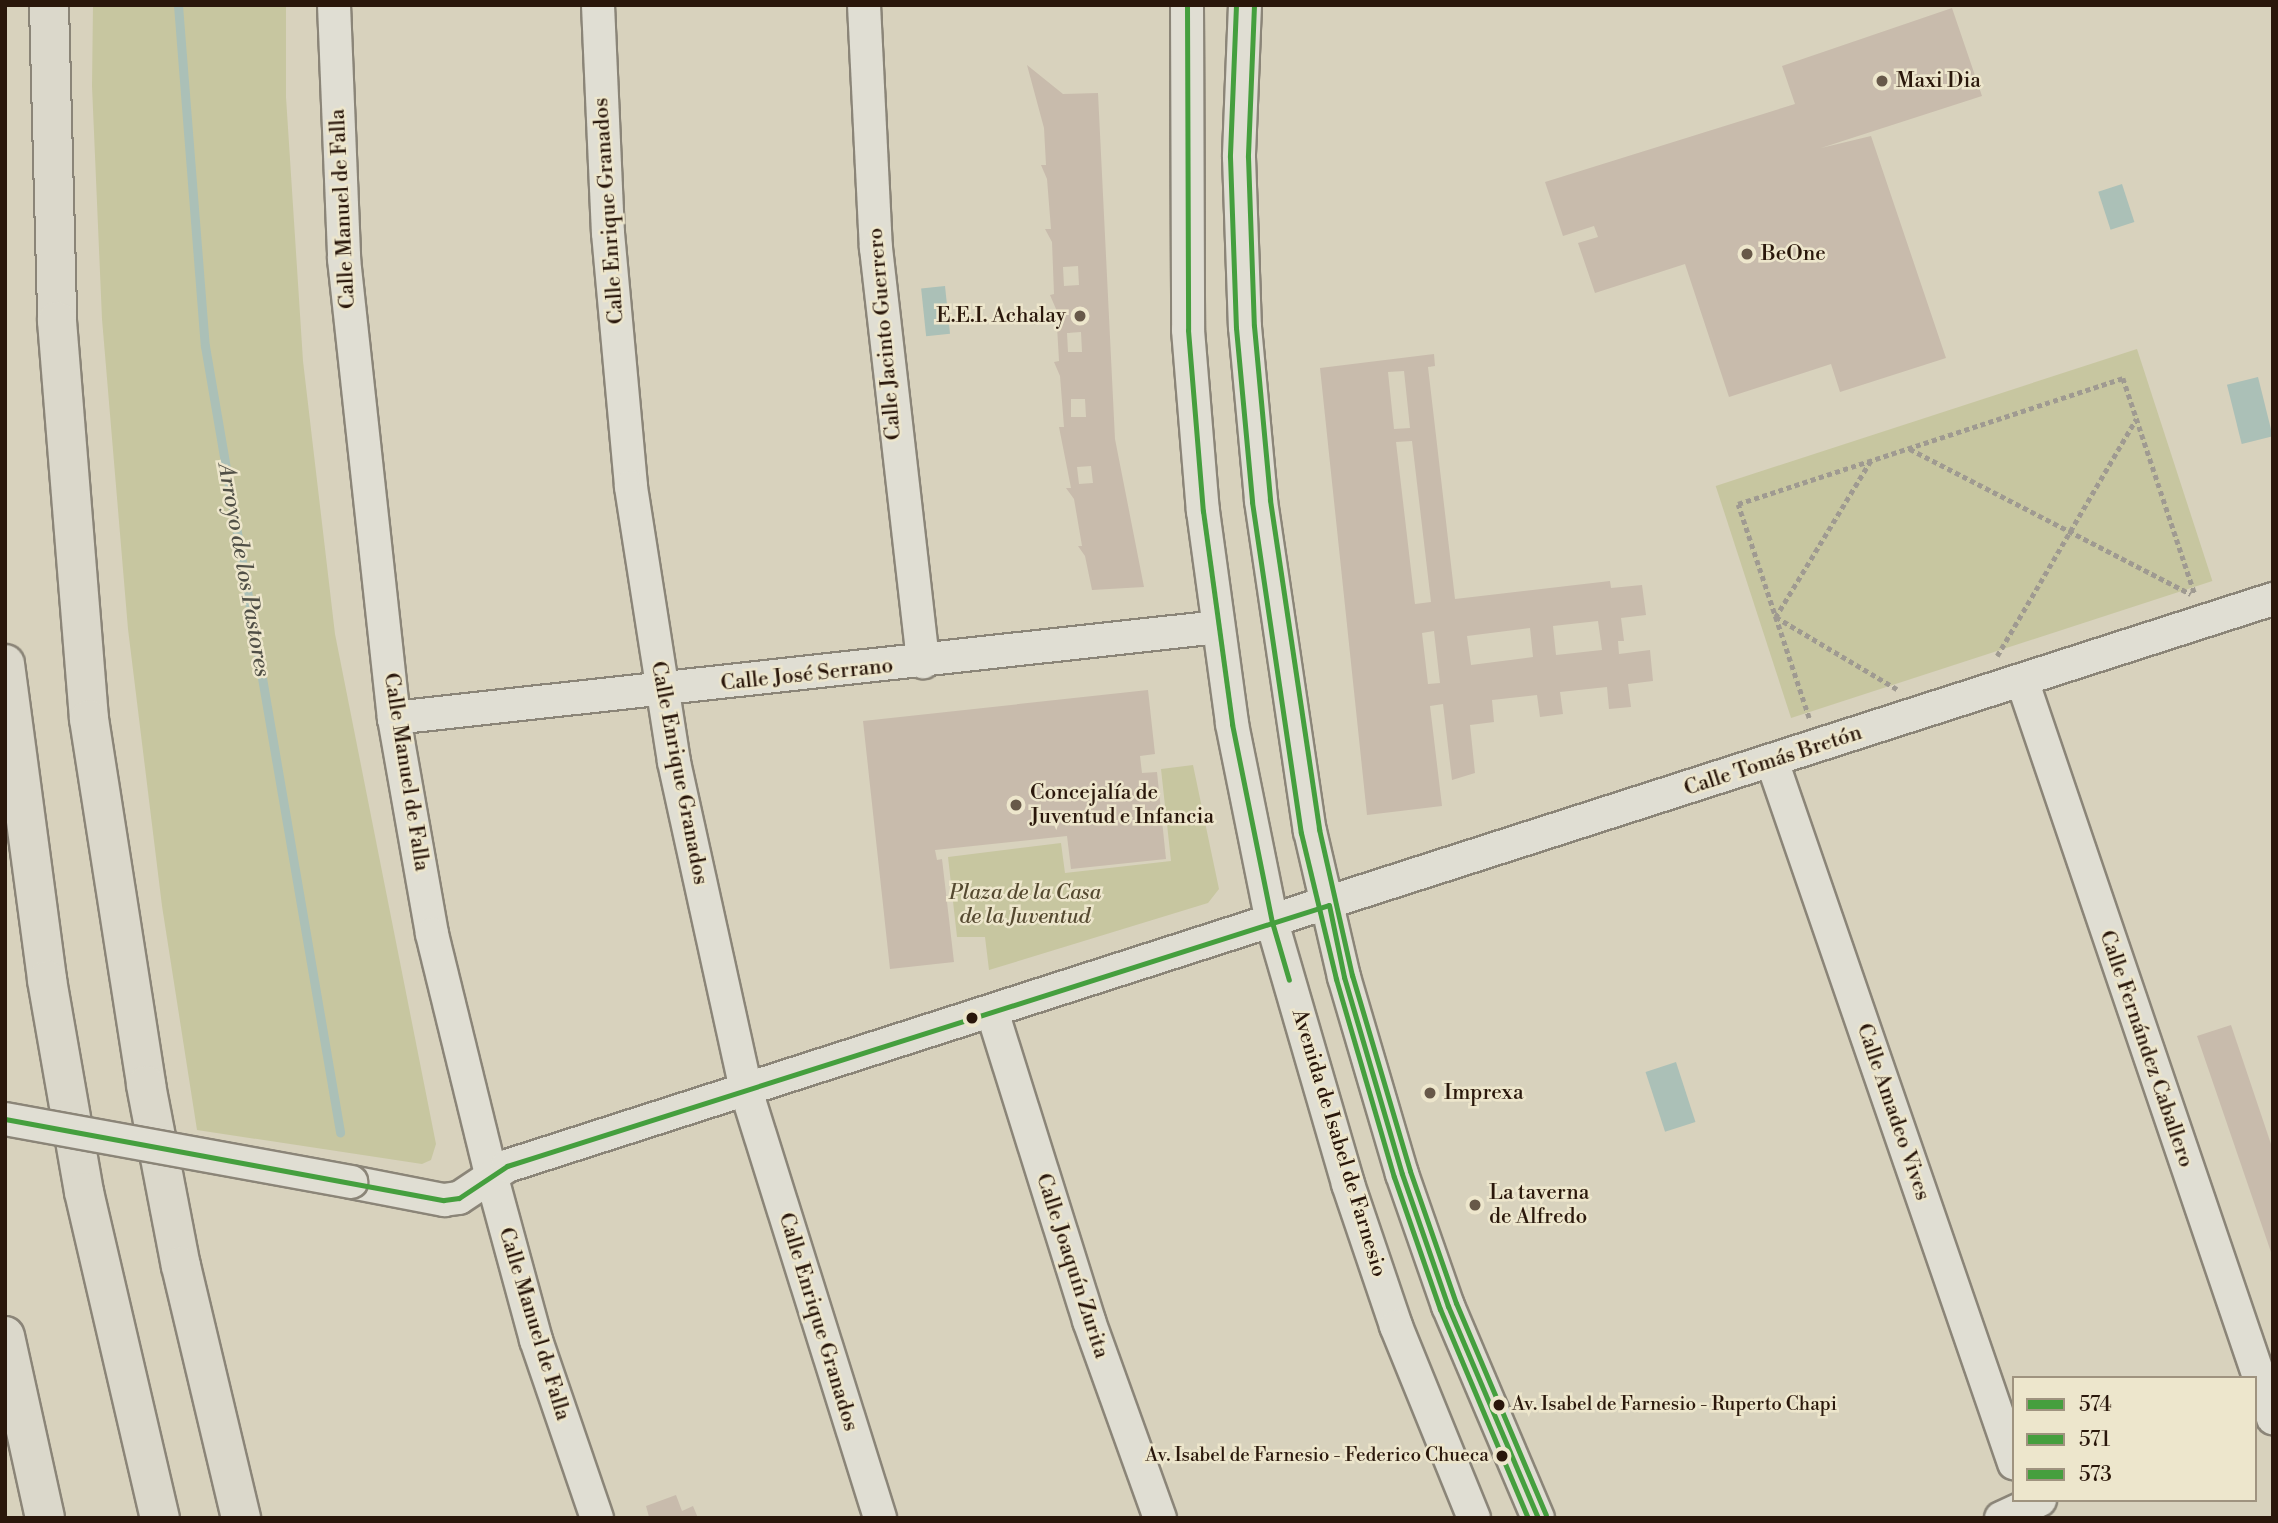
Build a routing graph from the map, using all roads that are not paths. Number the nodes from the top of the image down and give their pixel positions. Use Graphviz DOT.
graph roads {
  1 [pos="48,5"];
  2 [pos="334,5"];
  3 [pos="598,5"];
  4 [pos="864,5"];
  5 [pos="1187,5"];
  6 [pos="1244,5"];
  7 [pos="2272,600"];
  8 [pos="1218,627"];
  9 [pos="923,662"];
  10 [pos="5,664"];
  11 [pos="2022,680"];
  12 [pos="662,691"];
  13 [pos="394,718"];
  14 [pos="1772,761"];
  15 [pos="1329,905"];
  16 [pos="1272,922"];
  17 [pos="992,1011"];
  18 [pos="746,1090"];
  19 [pos="5,1119"];
  20 [pos="492,1178"];
  21 [pos="5,1336"];
  22 [pos="2256,1376"];
  23 [pos="2257,1380"];
  24 [pos="2267,1410"];
  25 [pos="2012,1456"];
  26 [pos="45,1518"];
  27 [pos="160,1518"];
  28 [pos="241,1518"];
  29 [pos="597,1518"];
  30 [pos="880,1518"];
  31 [pos="1160,1518"];
  32 [pos="1474,1518"];
  33 [pos="1538,1518"];
  1 -- 28 [label="highway"];
  2 -- 13 [label="street, Calle Manuel de Falla"];
  3 -- 12 [label="street, Calle Enrique Granados"];
  4 -- 9 [label="street, Calle Jacinto Guerrero"];
  5 -- 8 [label="street, Avenida de Isabel de Farnesio"];
  6 -- 15 [label="street"];
  7 -- 11 [label="street, Calle Tomás Bretón"];
  8 -- 9 [label="street, Calle José Serrano"];
  8 -- 16 [label="street, Avenida de Isabel de Farnesio"];
  9 -- 12 [label="street, Calle José Serrano"];
  10 -- 27 [label="highway"];
  11 -- 14 [label="street, Calle Tomás Bretón"];
  11 -- 22 [label="street, Calle Fernández Caballero"];
  12 -- 13 [label="street, Calle José Serrano"];
  12 -- 18 [label="street, Calle Enrique Granados"];
  13 -- 20 [label="street, Calle Manuel de Falla"];
  14 -- 15 [label="street, Calle Tomás Bretón"];
  14 -- 25 [label="street, Calle Amadeo Vives"];
  15 -- 16 [label="street, Calle Tomás Bretón"];
  15 -- 33 [label="street"];
  16 -- 17 [label="street, Calle Tomás Bretón"];
  16 -- 32 [label="street, Avenida de Isabel de Farnesio"];
  17 -- 18 [label="street, Calle Tomás Bretón"];
  17 -- 31 [label="street, Calle Joaquín Zurita"];
  18 -- 20 [label="street, Calle Tomás Bretón"];
  18 -- 30 [label="street, Calle Enrique Granados"];
  19 -- 20 [label="street, Calle Tomás Bretón, bridge"];
  20 -- 29 [label="street, Calle Manuel de Falla"];
  21 -- 26 [label="highway"];
  23 -- 24 [label="street, Calle Fernández Caballero"];
}
